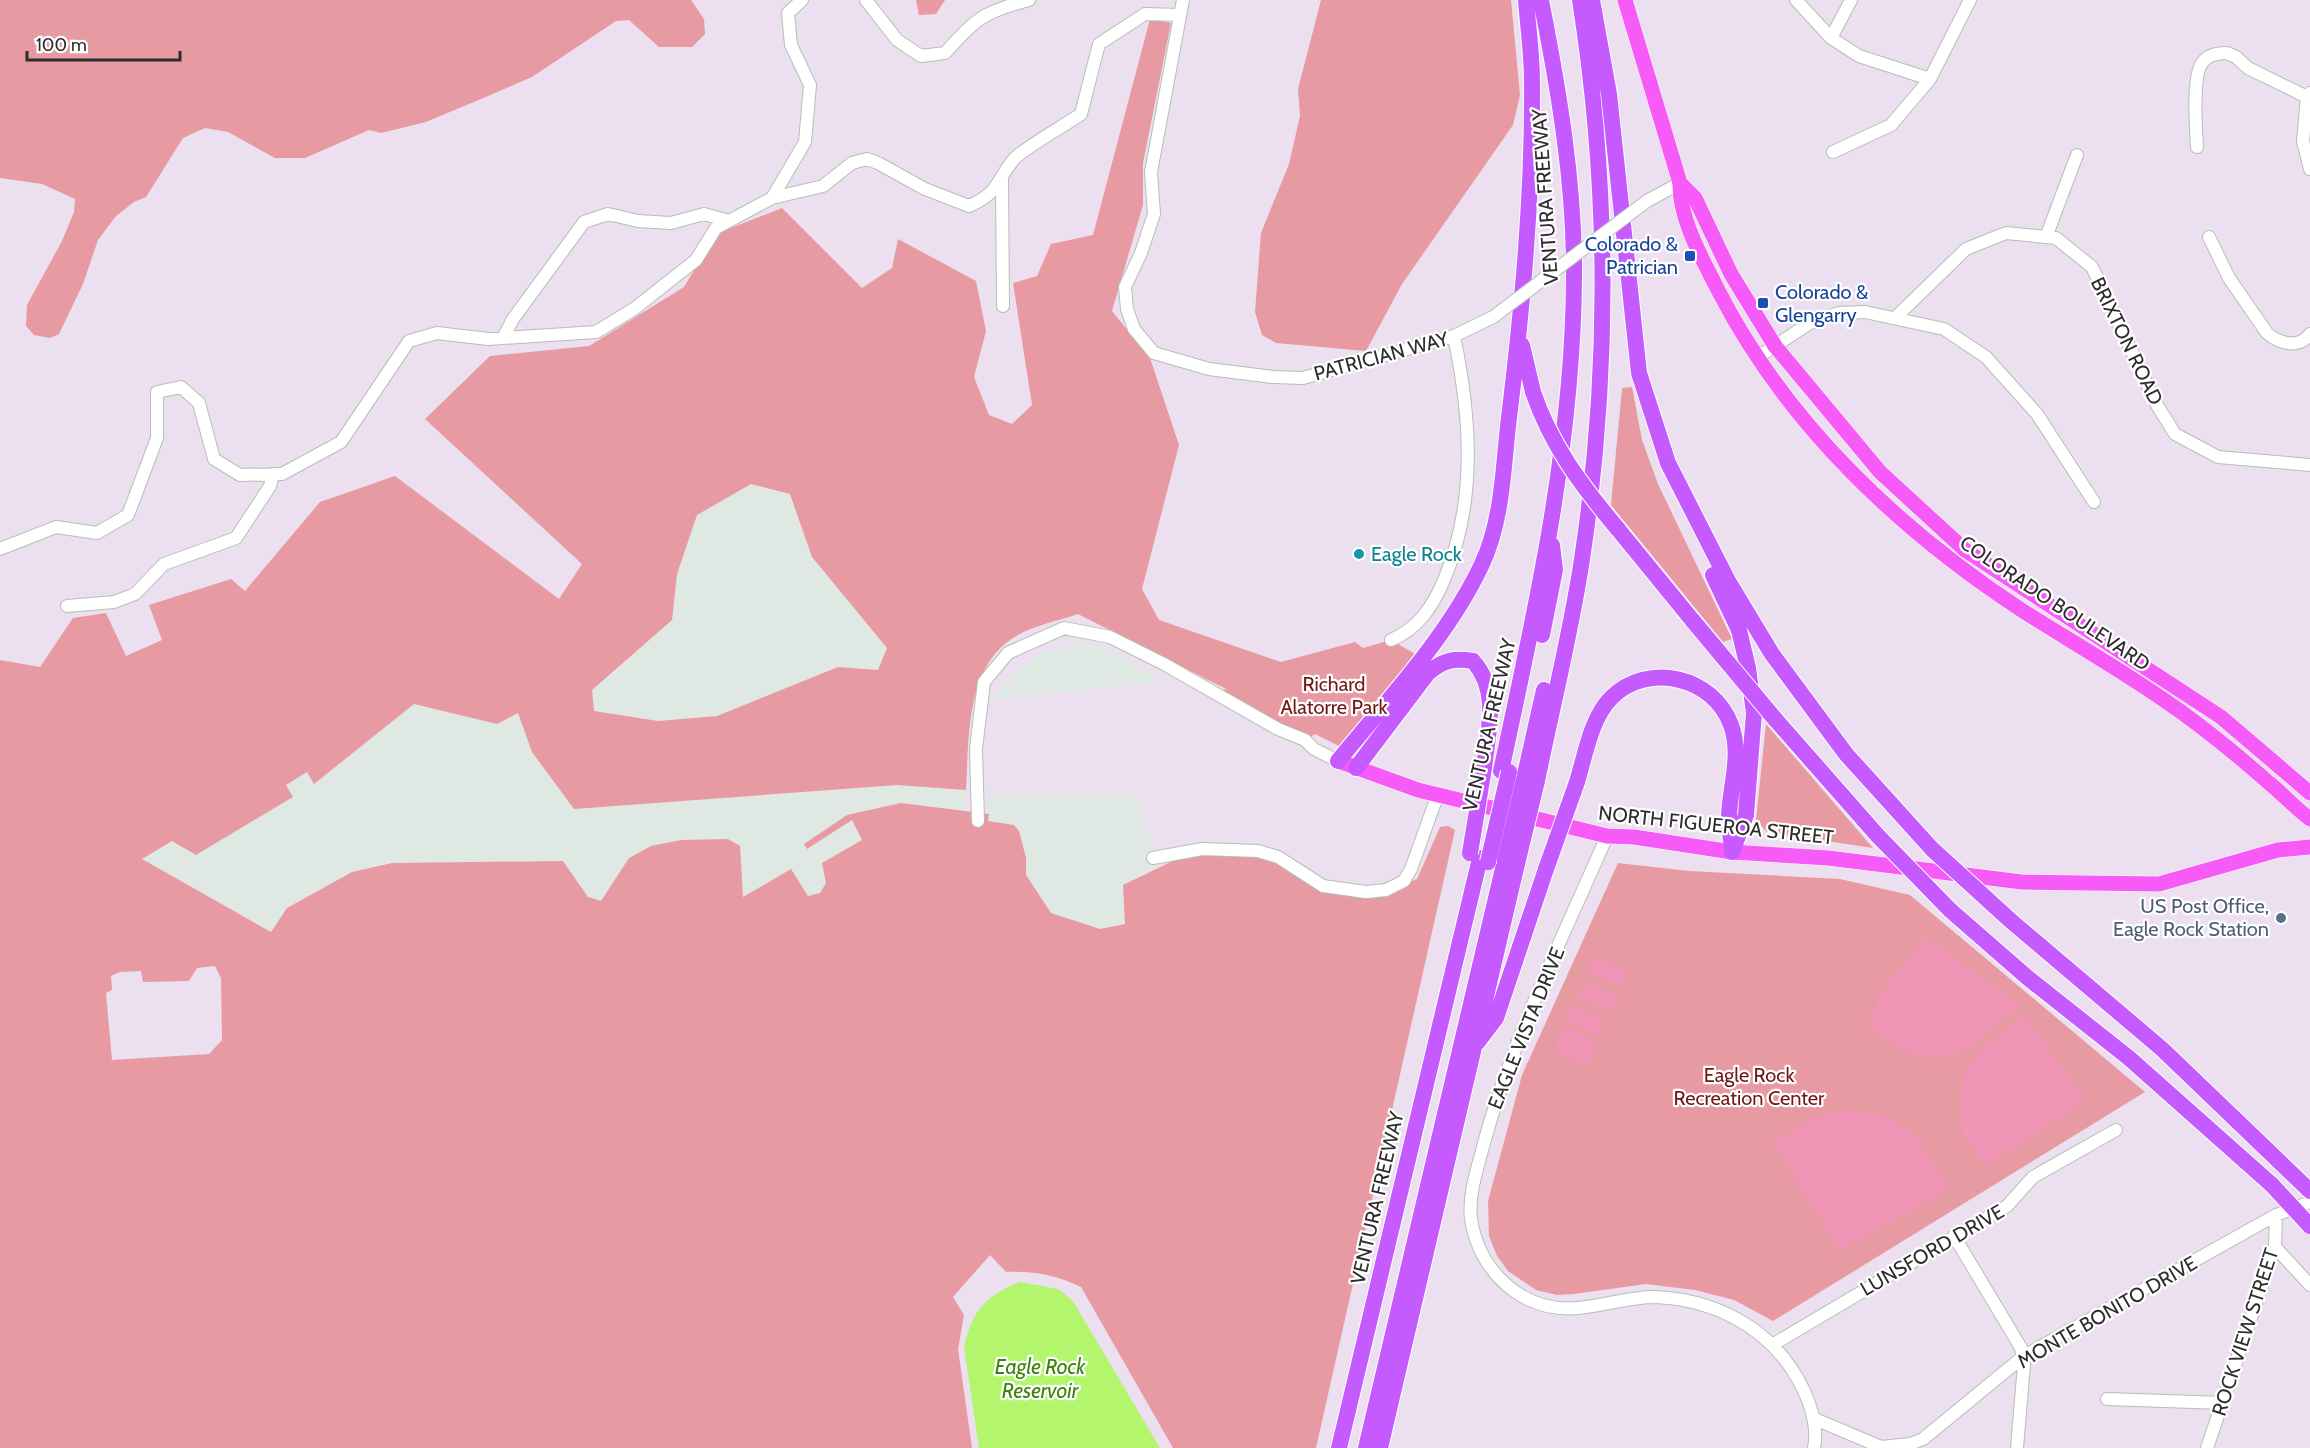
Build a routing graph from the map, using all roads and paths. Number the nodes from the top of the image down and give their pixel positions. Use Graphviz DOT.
graph roads {
  1 [pos="802,0"];
  2 [pos="866,0"];
  3 [pos="1029,0"];
  4 [pos="1182,0"];
  5 [pos="1625,0"];
  6 [pos="1796,0"];
  7 [pos="1851,0"];
  8 [pos="1970,0"];
  9 [pos="1539,1"];
  10 [pos="1582,2"];
  11 [pos="1179,15"];
  12 [pos="1831,38"];
  13 [pos="1930,79"];
  14 [pos="2308,95"];
  15 [pos="2197,147"];
  16 [pos="1833,152"];
  17 [pos="2077,155"];
  18 [pos="2310,169"];
  19 [pos="1002,180"];
  20 [pos="1680,183"];
  21 [pos="772,198"];
  22 [pos="729,221"];
  23 [pos="2046,237"];
  24 [pos="2209,237"];
  25 [pos="1003,306"];
  26 [pos="1896,317"];
  27 [pos="1520,329"];
  28 [pos="2310,334"];
  29 [pos="1454,336"];
  30 [pos="503,338"];
  31 [pos="1774,346"];
  32 [pos="1758,357"];
  33 [pos="1654,426"];
  34 [pos="2310,465"];
  35 [pos="1880,472"];
  36 [pos="273,474"];
  37 [pos="1865,484"];
  38 [pos="2094,502"];
  39 [pos="0,549"];
  40 [pos="1965,550"];
  41 [pos="1955,562"];
  42 [pos="67,606"];
  43 [pos="1391,640"];
  44 [pos="2221,717"];
  45 [pos="2210,732"];
  46 [pos="1338,761"];
  47 [pos="1356,768"];
  48 [pos="1518,776"];
  49 [pos="2310,793"];
  50 [pos="1438,794"];
  51 [pos="2310,819"];
  52 [pos="978,821"];
  53 [pos="1607,836"];
  54 [pos="2310,847"];
  55 [pos="1732,852"];
  56 [pos="1153,858"];
  57 [pos="1479,858"];
  58 [pos="1511,862"];
  59 [pos="1473,1049"];
  60 [pos="2116,1130"];
  61 [pos="2310,1191"];
  62 [pos="2310,1202"];
  63 [pos="2276,1215"];
  64 [pos="2310,1226"];
  65 [pos="1954,1236"];
  66 [pos="2275,1247"];
  67 [pos="2310,1285"];
  68 [pos="1772,1344"];
  69 [pos="2024,1356"];
  70 [pos="2107,1399"];
  71 [pos="2223,1403"];
  72 [pos="1815,1419"];
  73 [pos="1339,1448"];
  74 [pos="1350,1448"];
  75 [pos="1366,1448"];
  76 [pos="1380,1448"];
  77 [pos="1814,1448"];
  78 [pos="2017,1448"];
  79 [pos="2207,1448"];
  1 -- 21 [label="street"];
  2 -- 3 [label="street"];
  4 -- 11 [label="street, PATRICIAN WAY"];
  5 -- 20 [label="main road, COLORADO BOULEVARD"];
  6 -- 12 [label="street"];
  7 -- 12 [label="street"];
  8 -- 13 [label="street"];
  9 -- 27 [label="highway"];
  9 -- 48 [label="highway, VENTURA FREEWAY"];
  10 -- 33 [label="highway"];
  10 -- 48 [label="highway, VENTURA FREEWAY"];
  11 -- 19 [label="street"];
  11 -- 29 [label="street, PATRICIAN WAY"];
  12 -- 13 [label="street"];
  13 -- 16 [label="street"];
  14 -- 15 [label="street"];
  14 -- 18 [label="street"];
  17 -- 23 [label="street"];
  19 -- 21 [label="street"];
  19 -- 25 [label="street"];
  20 -- 29 [label="street, PATRICIAN WAY, bridge"];
  20 -- 31 [label="main road, COLORADO BOULEVARD"];
  20 -- 32 [label="main road, COLORADO BOULEVARD"];
  21 -- 22 [label="street"];
  22 -- 30 [label="street"];
  22 -- 30 [label="street"];
  23 -- 26 [label="street, BRIXTON ROAD"];
  23 -- 34 [label="street, BRIXTON ROAD"];
  24 -- 28 [label="street"];
  26 -- 31 [label="street"];
  26 -- 38 [label="street"];
  27 -- 46 [label="highway"];
  27 -- 64 [label="highway, bridge"];
  29 -- 43 [label="street"];
  30 -- 36 [label="street"];
  31 -- 32 [label="street"];
  31 -- 35 [label="main road, COLORADO BOULEVARD"];
  32 -- 37 [label="main road, COLORADO BOULEVARD"];
  33 -- 55 [label="highway"];
  33 -- 61 [label="highway, bridge"];
  35 -- 37 [label="main road"];
  35 -- 40 [label="main road, COLORADO BOULEVARD"];
  36 -- 39 [label="street"];
  36 -- 42 [label="street"];
  37 -- 41 [label="main road, COLORADO BOULEVARD"];
  40 -- 41 [label="main road"];
  40 -- 44 [label="main road, COLORADO BOULEVARD"];
  41 -- 45 [label="main road, COLORADO BOULEVARD"];
  44 -- 45 [label="main road"];
  44 -- 49 [label="main road, COLORADO BOULEVARD"];
  45 -- 51 [label="main road, COLORADO BOULEVARD"];
  46 -- 47 [label="main road, NORTH FIGUEROA STREET"];
  46 -- 52 [label="street"];
  47 -- 50 [label="main road, NORTH FIGUEROA STREET"];
  47 -- 57 [label="highway, bridge"];
  48 -- 57 [label="highway, VENTURA FREEWAY"];
  48 -- 58 [label="highway, VENTURA FREEWAY, bridge"];
  50 -- 53 [label="main road, NORTH FIGUEROA STREET"];
  50 -- 56 [label="street"];
  53 -- 55 [label="main road, NORTH FIGUEROA STREET"];
  53 -- 68 [label="street, EAGLE VISTA DRIVE"];
  54 -- 55 [label="main road, NORTH FIGUEROA STREET"];
  55 -- 59 [label="highway, bridge"];
  57 -- 73 [label="highway, VENTURA FREEWAY"];
  57 -- 74 [label="highway"];
  58 -- 59 [label="highway, VENTURA FREEWAY"];
  58 -- 75 [label="highway"];
  59 -- 76 [label="highway, VENTURA FREEWAY"];
  60 -- 65 [label="street, LUNSFORD DRIVE"];
  62 -- 63 [label="street, MONTE BONITO DRIVE"];
  63 -- 66 [label="street, ROCK VIEW STREET"];
  63 -- 69 [label="street, MONTE BONITO DRIVE"];
  65 -- 68 [label="street, LUNSFORD DRIVE"];
  65 -- 69 [label="street"];
  66 -- 67 [label="street"];
  66 -- 71 [label="street, ROCK VIEW STREET"];
  68 -- 72 [label="street, EAGLE VISTA DRIVE"];
  69 -- 72 [label="street, MONTE BONITO DRIVE"];
  69 -- 78 [label="street"];
  70 -- 71 [label="street"];
  71 -- 79 [label="street, ROCK VIEW STREET"];
  72 -- 77 [label="street, EAGLE VISTA DRIVE"];
}
